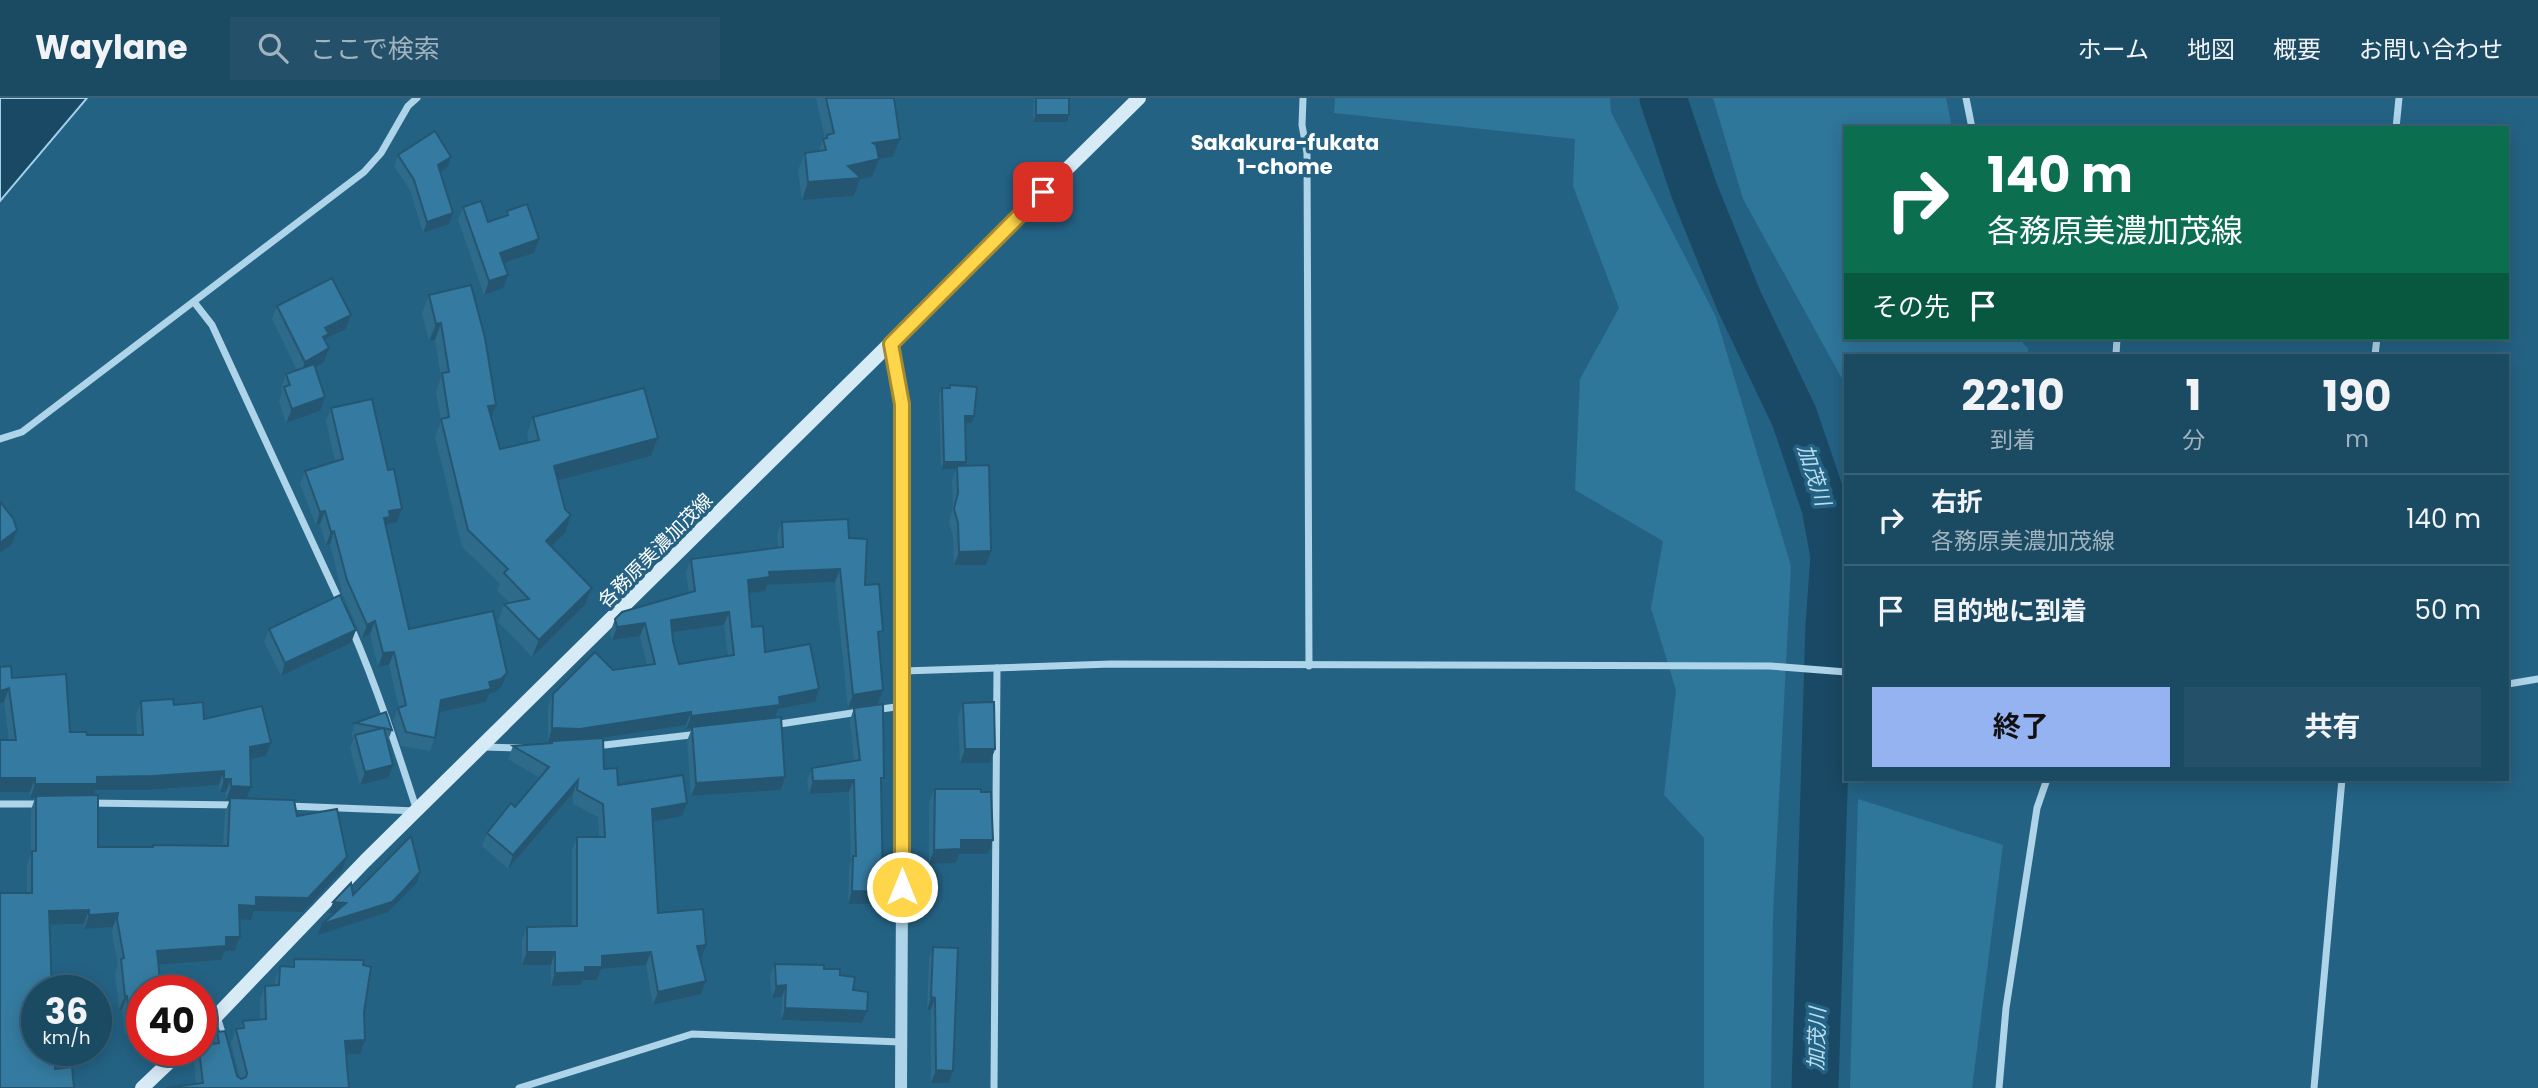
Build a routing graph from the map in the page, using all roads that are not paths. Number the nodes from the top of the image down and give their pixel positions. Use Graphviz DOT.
graph roads {
  1 [pos="417,98"];
  2 [pos="1139,98"];
  3 [pos="1303,98"];
  4 [pos="1966,98"];
  5 [pos="2399,98"];
  6 [pos="1972,126"];
  7 [pos="2396,126"];
  8 [pos="194,302"];
  9 [pos="891,344"];
  10 [pos="0,439"];
  11 [pos="1309,666"];
  12 [pos="997,668"];
  13 [pos="902,671"];
  14 [pos="1844,672"];
  15 [pos="2538,678"];
  16 [pos="2509,684"];
  17 [pos="904,706"];
  18 [pos="769,725"];
  19 [pos="714,732"];
  20 [pos="484,747"];
  21 [pos="590,747"];
  22 [pos="536,748"];
  23 [pos="2046,781"];
  24 [pos="2342,781"];
  25 [pos="49,803"];
  26 [pos="73,803"];
  27 [pos="0,804"];
  28 [pos="244,805"];
  29 [pos="284,806"];
  30 [pos="417,811"];
  31 [pos="219,1016"];
  32 [pos="225,1040"];
  33 [pos="901,1042"];
  34 [pos="165,1066"];
  35 [pos="142,1088"];
  36 [pos="519,1088"];
  37 [pos="901,1088"];
  38 [pos="994,1088"];
  39 [pos="1999,1088"];
  40 [pos="2314,1088"];
  1 -- 8 [label="street"];
  2 -- 9 [label="main road, 各務原美濃加茂線"];
  3 -- 11 [label="street"];
  4 -- 6 [label="street"];
  5 -- 7 [label="street"];
  8 -- 10 [label="street"];
  8 -- 30 [label="street"];
  9 -- 13 [label="street"];
  9 -- 20 [label="main road, 各務原美濃加茂線"];
  11 -- 12 [label="street"];
  11 -- 14 [label="street"];
  12 -- 13 [label="street"];
  12 -- 38 [label="street"];
  13 -- 17 [label="street"];
  15 -- 16 [label="street"];
  17 -- 18 [label="street"];
  17 -- 33 [label="street"];
  19 -- 21 [label="street"];
  20 -- 22 [label="street"];
  20 -- 30 [label="main road, 各務原美濃加茂線"];
  23 -- 39 [label="street"];
  24 -- 40 [label="street"];
  25 -- 27 [label="street"];
  26 -- 28 [label="street"];
  29 -- 30 [label="street"];
  30 -- 31 [label="main road, 各務原美濃加茂線"];
  31 -- 32 [label="lane"];
  33 -- 36 [label="street"];
  33 -- 37 [label="street"];
  34 -- 35 [label="main road"];
}
